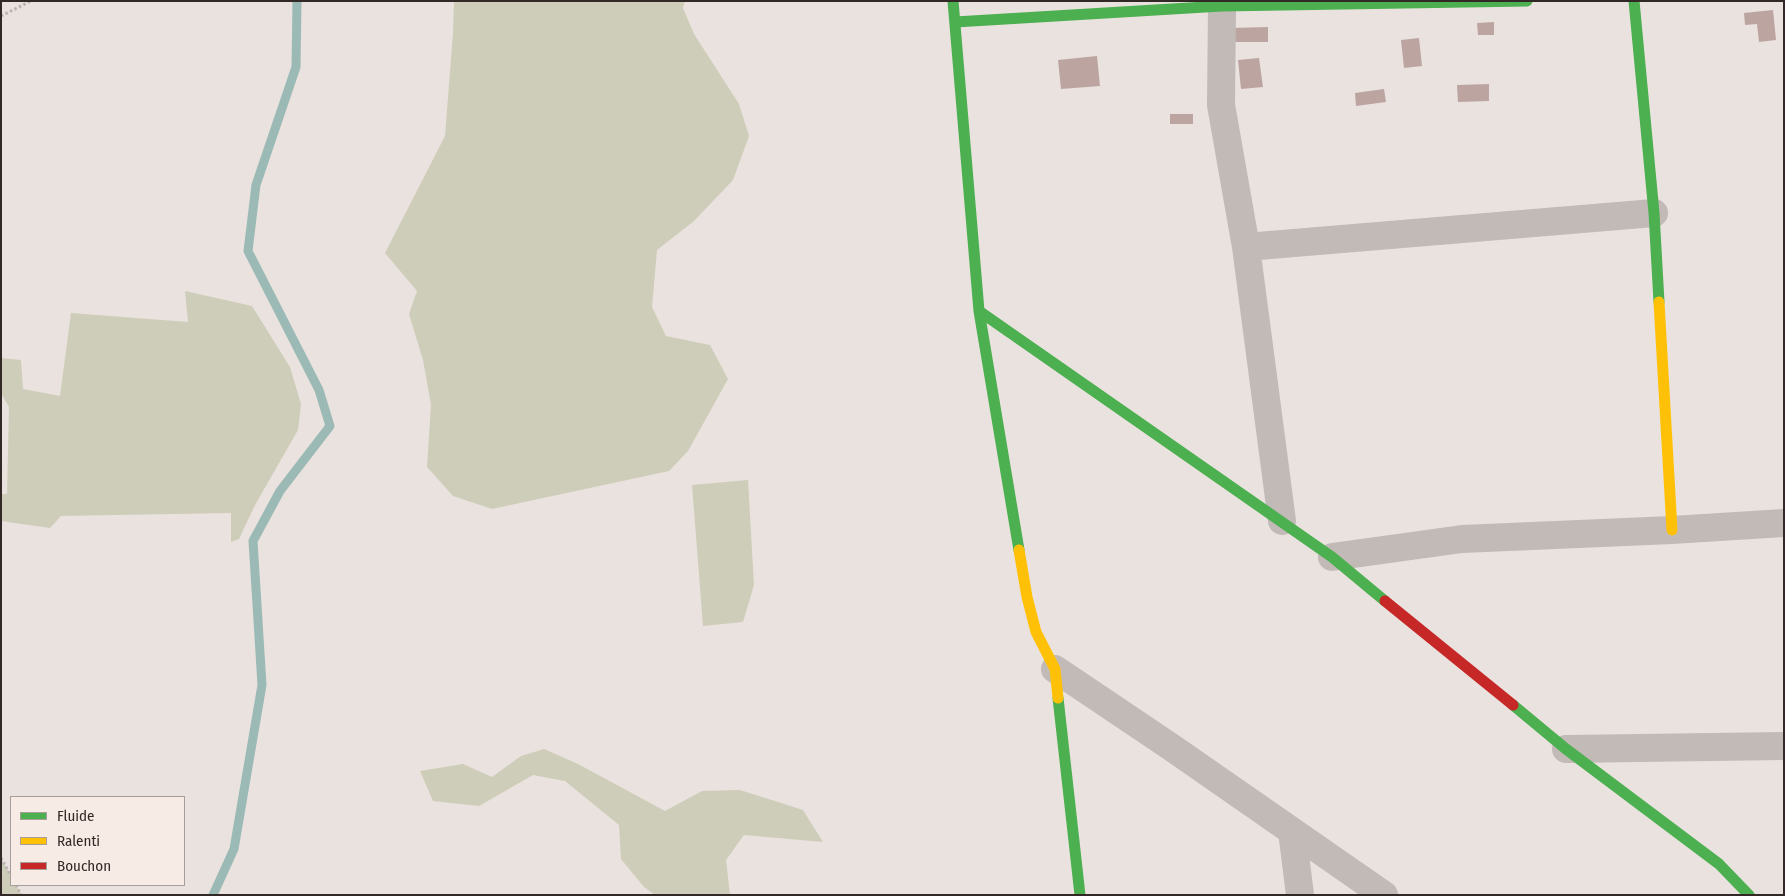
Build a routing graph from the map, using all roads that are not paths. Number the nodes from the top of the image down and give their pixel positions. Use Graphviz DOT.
graph roads {
  1 [pos="953,1"];
  2 [pos="1527,1"];
  3 [pos="1634,1"];
  4 [pos="1222,6"];
  5 [pos="955,22"];
  6 [pos="1654,213"];
  7 [pos="1246,247"];
  8 [pos="979,311"];
  9 [pos="1282,521"];
  10 [pos="1784,523"];
  11 [pos="1672,530"];
  12 [pos="1332,557"];
  13 [pos="1055,669"];
  14 [pos="1784,746"];
  15 [pos="1566,749"];
  16 [pos="1292,831"];
  17 [pos="1080,895"];
  18 [pos="1300,895"];
  19 [pos="1384,895"];
  20 [pos="1749,895"];
  1 -- 5 [label="street"];
  2 -- 4 [label="street"];
  3 -- 6 [label="street"];
  4 -- 5 [label="street"];
  4 -- 7 [label="street"];
  5 -- 8 [label="street"];
  6 -- 7 [label="street"];
  6 -- 11 [label="street"];
  7 -- 9 [label="street"];
  8 -- 9 [label="street"];
  8 -- 13 [label="street"];
  9 -- 12 [label="street"];
  10 -- 11 [label="street"];
  11 -- 12 [label="street"];
  12 -- 15 [label="street"];
  13 -- 16 [label="street"];
  13 -- 17 [label="street"];
  14 -- 15 [label="street"];
  15 -- 20 [label="street"];
  16 -- 18 [label="street"];
  16 -- 19 [label="street"];
}
